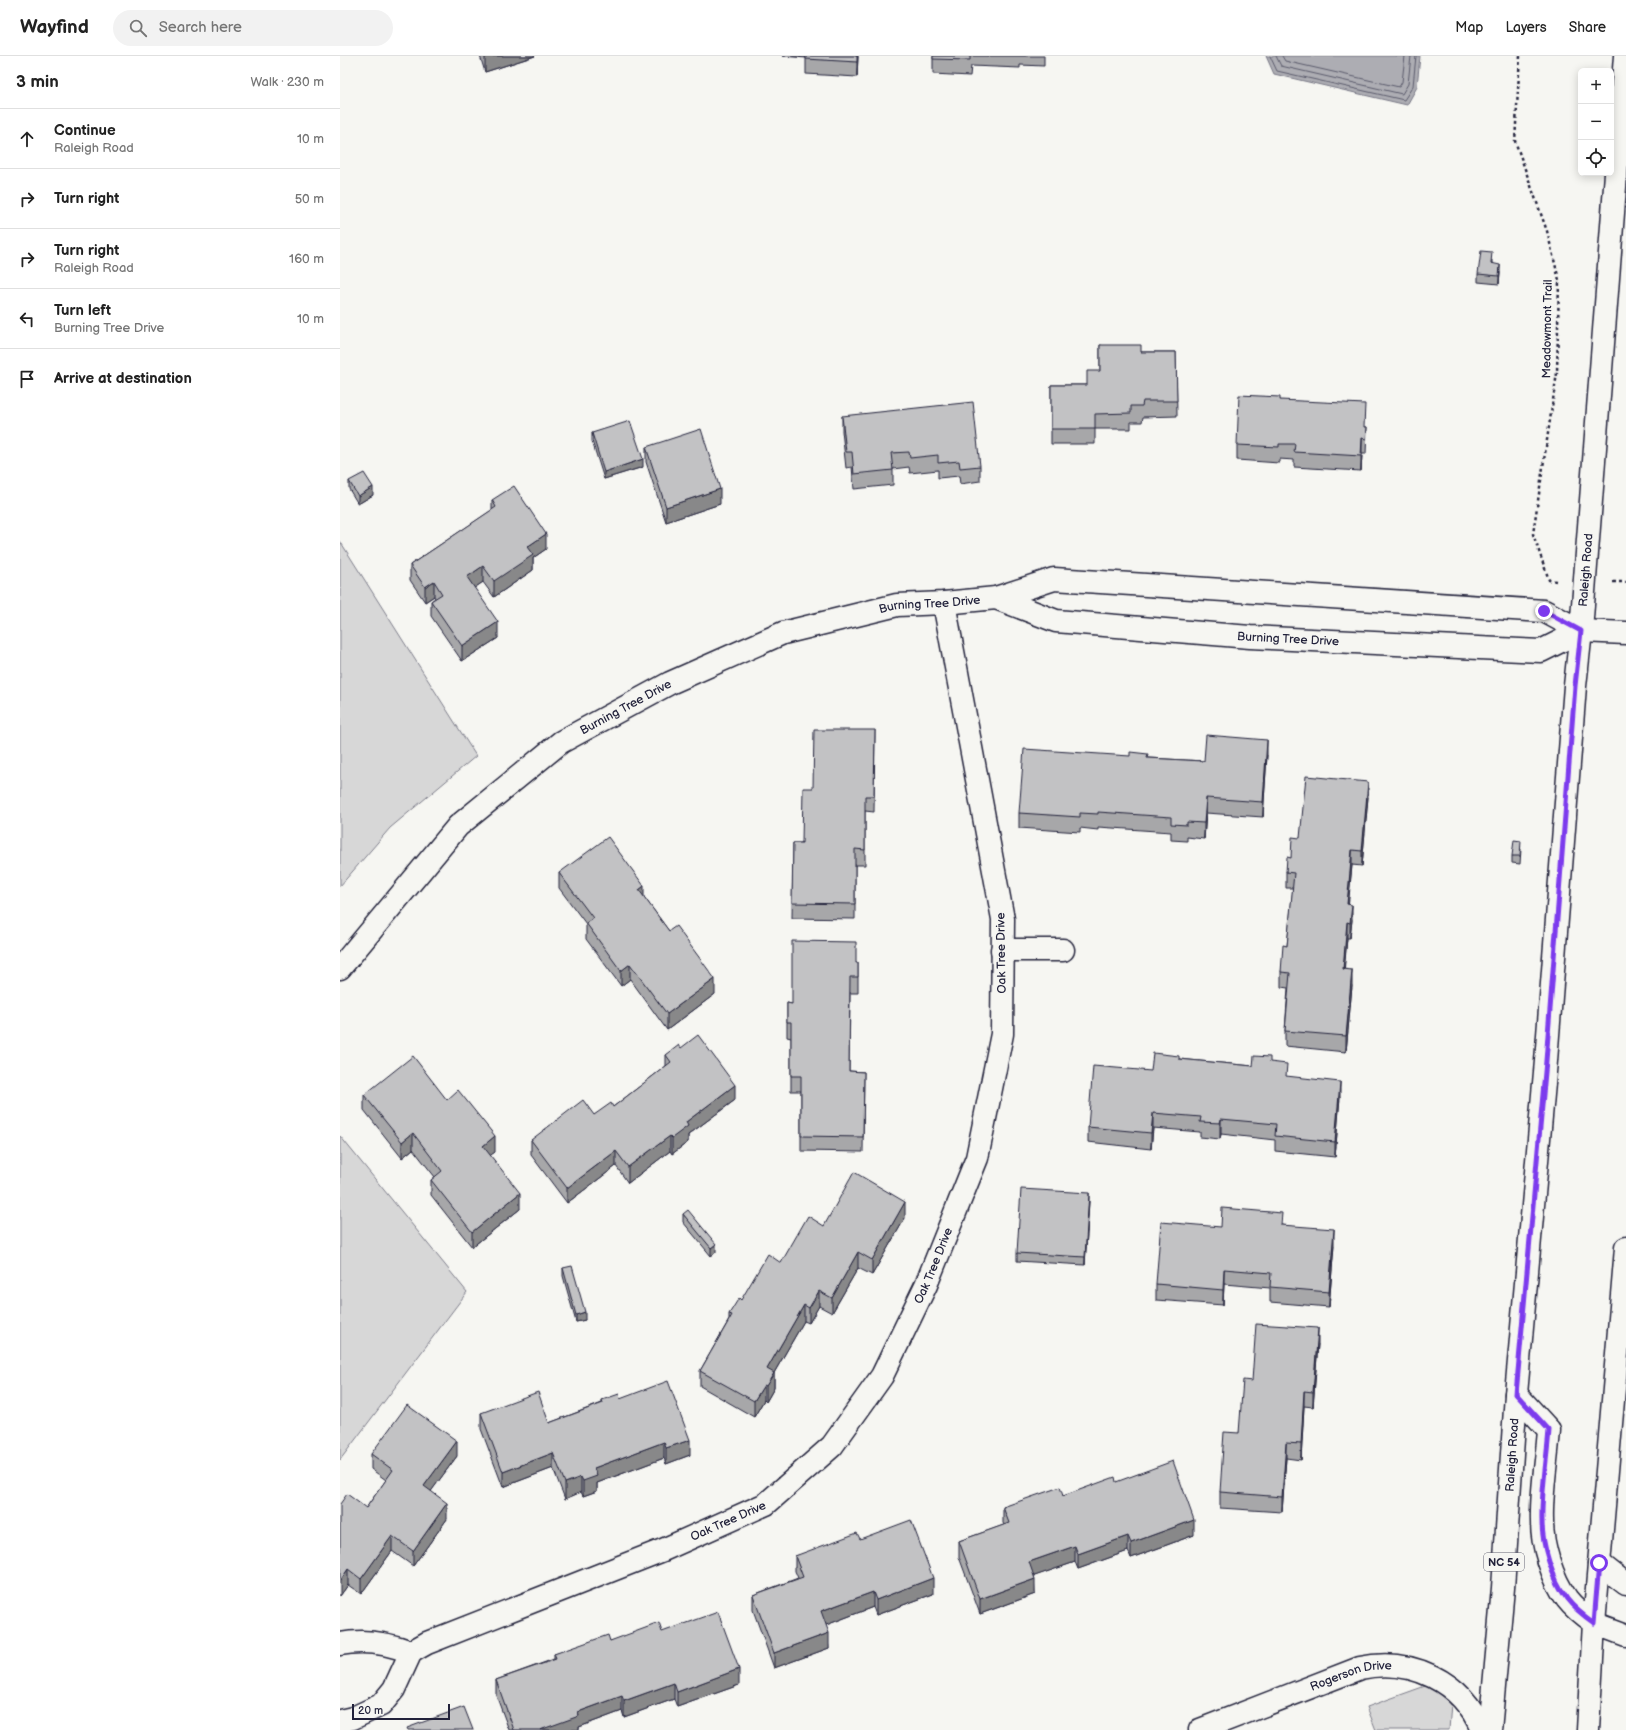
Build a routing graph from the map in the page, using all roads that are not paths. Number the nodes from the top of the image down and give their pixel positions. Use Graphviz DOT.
graph roads {
  1 [pos="1625,56"];
  2 [pos="996,598"];
  3 [pos="944,603"];
  4 [pos="1581,631"];
  5 [pos="1626,633"];
  6 [pos="1002,950"];
  7 [pos="1063,950"];
  8 [pos="340,968"];
  9 [pos="1626,1248"];
  10 [pos="1516,1394"];
  11 [pos="1599,1563"];
  12 [pos="1626,1584"];
  13 [pos="1594,1623"];
  14 [pos="1626,1635"];
  15 [pos="340,1644"];
  16 [pos="411,1652"];
  17 [pos="340,1721"];
  18 [pos="1200,1730"];
  19 [pos="1482,1730"];
  20 [pos="1490,1730"];
  21 [pos="1588,1730"];
  1 -- 4 [label="main road, Raleigh Road / NC 54"];
  2 -- 3 [label="main road, Burning Tree Drive"];
  2 -- 4 [label="main road, Burning Tree Drive"];
  2 -- 4 [label="main road, Burning Tree Drive"];
  3 -- 6 [label="main road, Oak Tree Drive"];
  3 -- 8 [label="main road, Burning Tree Drive"];
  4 -- 5 [label="main road, Burning Tree Drive"];
  4 -- 10 [label="main road, Raleigh Road / NC 54"];
  6 -- 7 [label="main road"];
  6 -- 16 [label="main road, Oak Tree Drive"];
  9 -- 11 [label="main road"];
  10 -- 13 [label="main road"];
  10 -- 20 [label="main road, Raleigh Road / NC 54"];
  11 -- 12 [label="main road"];
  11 -- 13 [label="main road"];
  13 -- 14 [label="main road"];
  13 -- 21 [label="main road"];
  15 -- 16 [label="main road"];
  16 -- 17 [label="main road"];
  18 -- 19 [label="main road, Rogerson Drive"];
}
